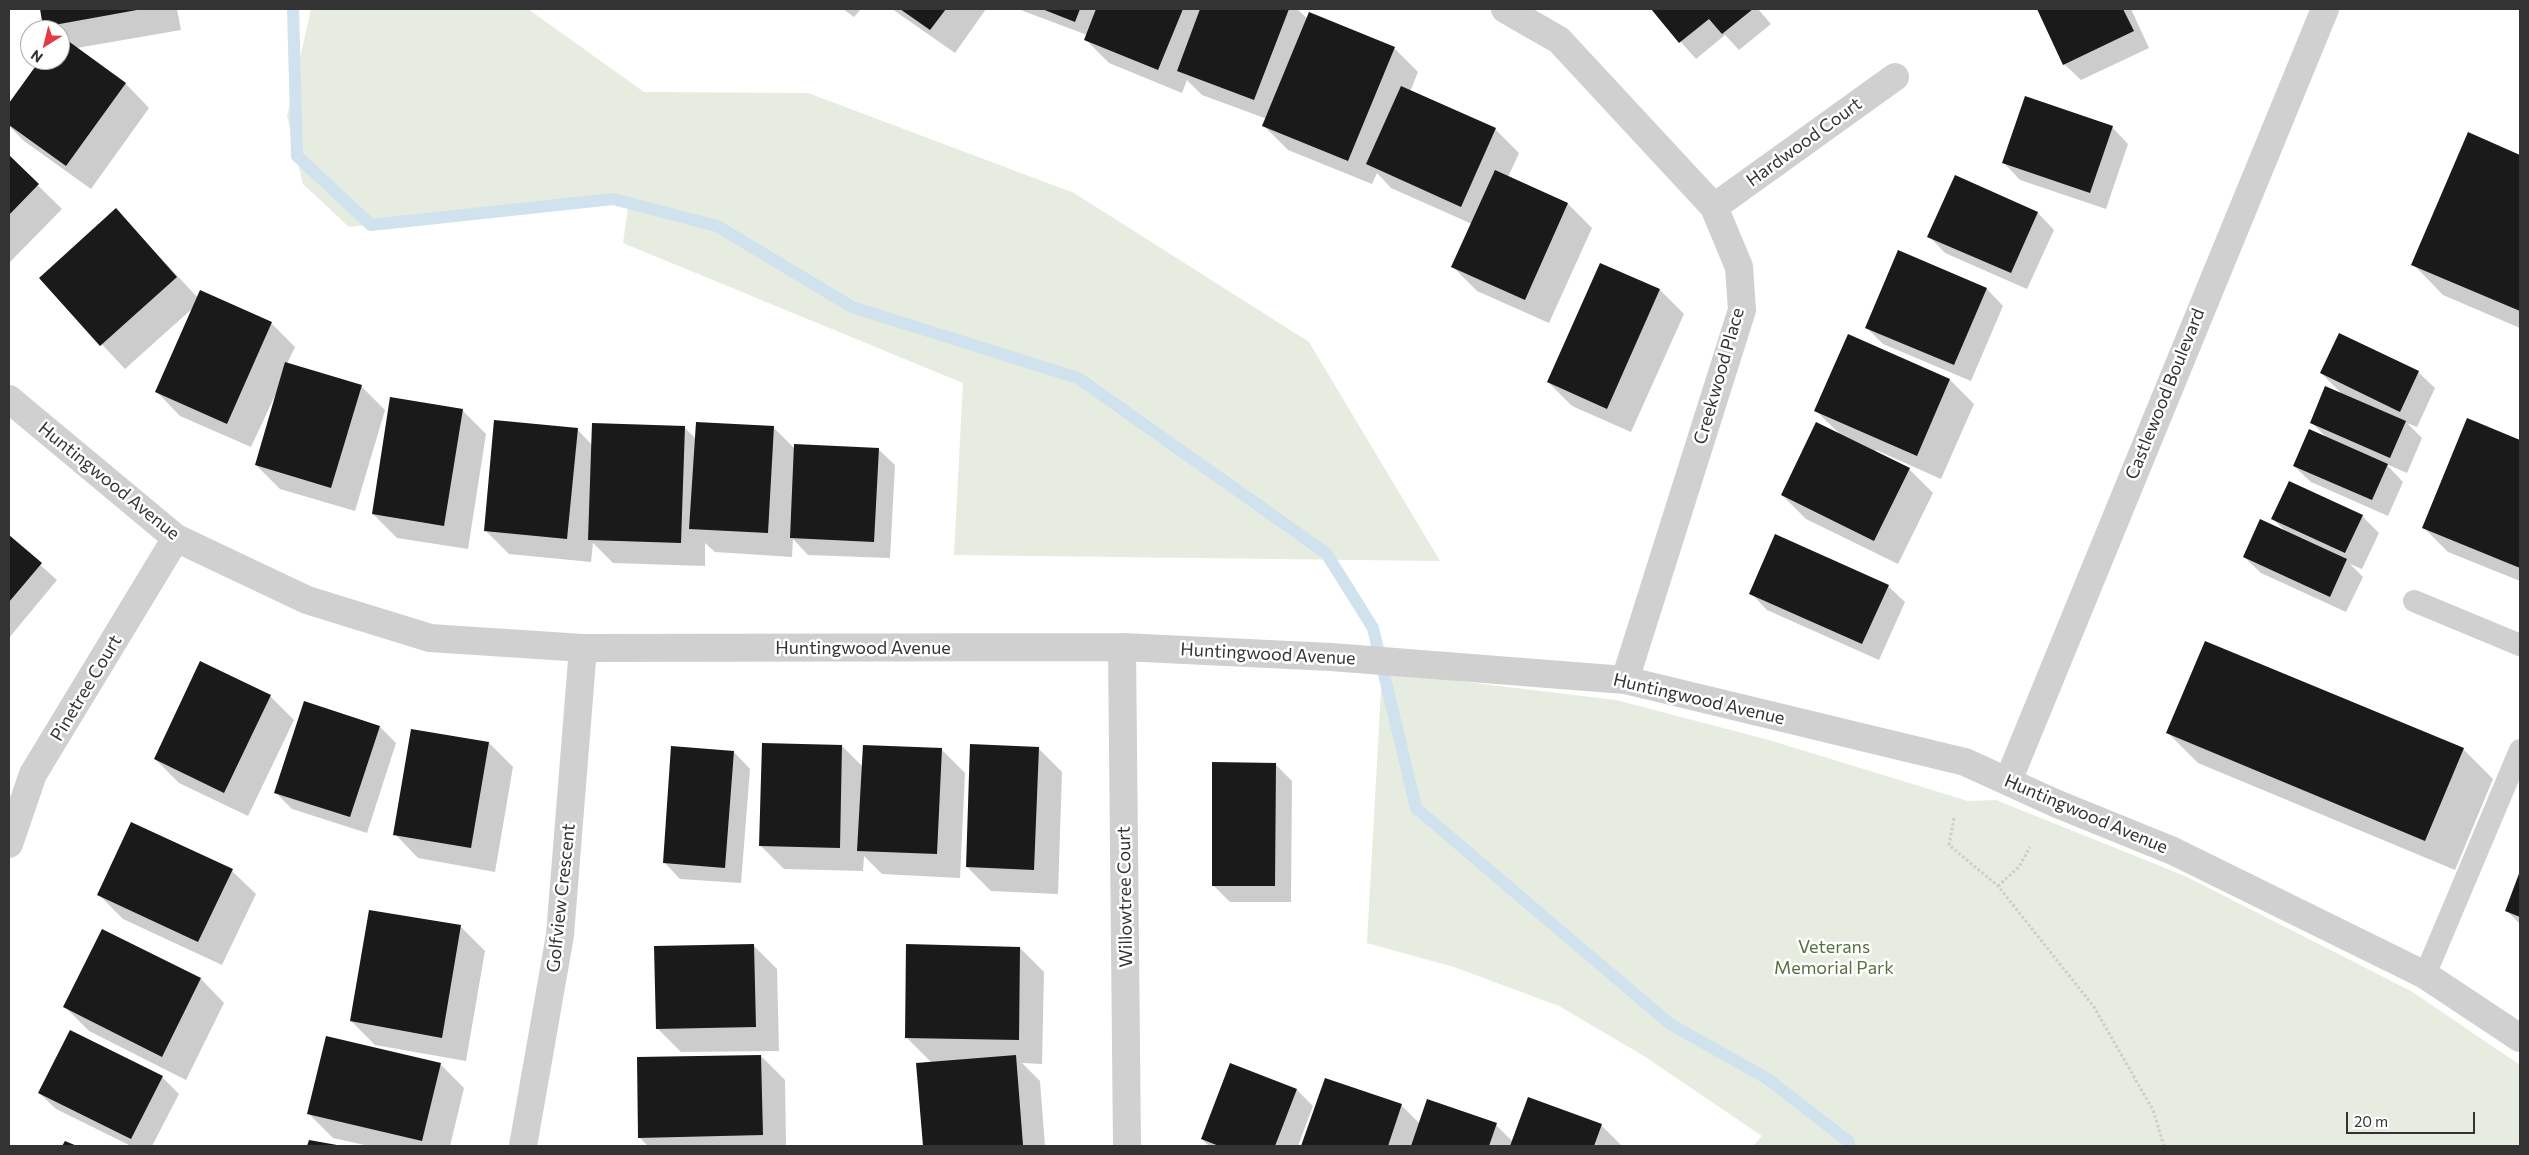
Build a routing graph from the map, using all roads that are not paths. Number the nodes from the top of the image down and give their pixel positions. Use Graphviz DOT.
graph roads {
  1 [pos="1505,9"];
  2 [pos="2325,9"];
  3 [pos="1895,77"];
  4 [pos="1714,207"];
  5 [pos="9,399"];
  6 [pos="176,538"];
  7 [pos="2414,601"];
  8 [pos="2520,646"];
  9 [pos="1122,647"];
  10 [pos="583,648"];
  11 [pos="1625,680"];
  12 [pos="2520,750"];
  13 [pos="2008,780"];
  14 [pos="9,844"];
  15 [pos="2425,976"];
  16 [pos="2520,1038"];
  17 [pos="523,1146"];
  18 [pos="1127,1146"];
  1 -- 4 [label="street, Creekwood Place"];
  2 -- 13 [label="street, Castlewood Boulevard"];
  3 -- 4 [label="street, Hardwood Court"];
  4 -- 11 [label="street, Creekwood Place"];
  5 -- 6 [label="street, Huntingwood Avenue"];
  6 -- 10 [label="street, Huntingwood Avenue"];
  6 -- 14 [label="street, Pinetree Court"];
  7 -- 8 [label="lane"];
  9 -- 10 [label="street, Huntingwood Avenue"];
  9 -- 11 [label="street, Huntingwood Avenue"];
  9 -- 18 [label="street, Willowtree Court"];
  10 -- 17 [label="street, Golfview Crescent"];
  11 -- 13 [label="street, Huntingwood Avenue"];
  12 -- 15 [label="lane"];
  13 -- 15 [label="street, Huntingwood Avenue"];
  15 -- 16 [label="street, Huntingwood Avenue"];
}
